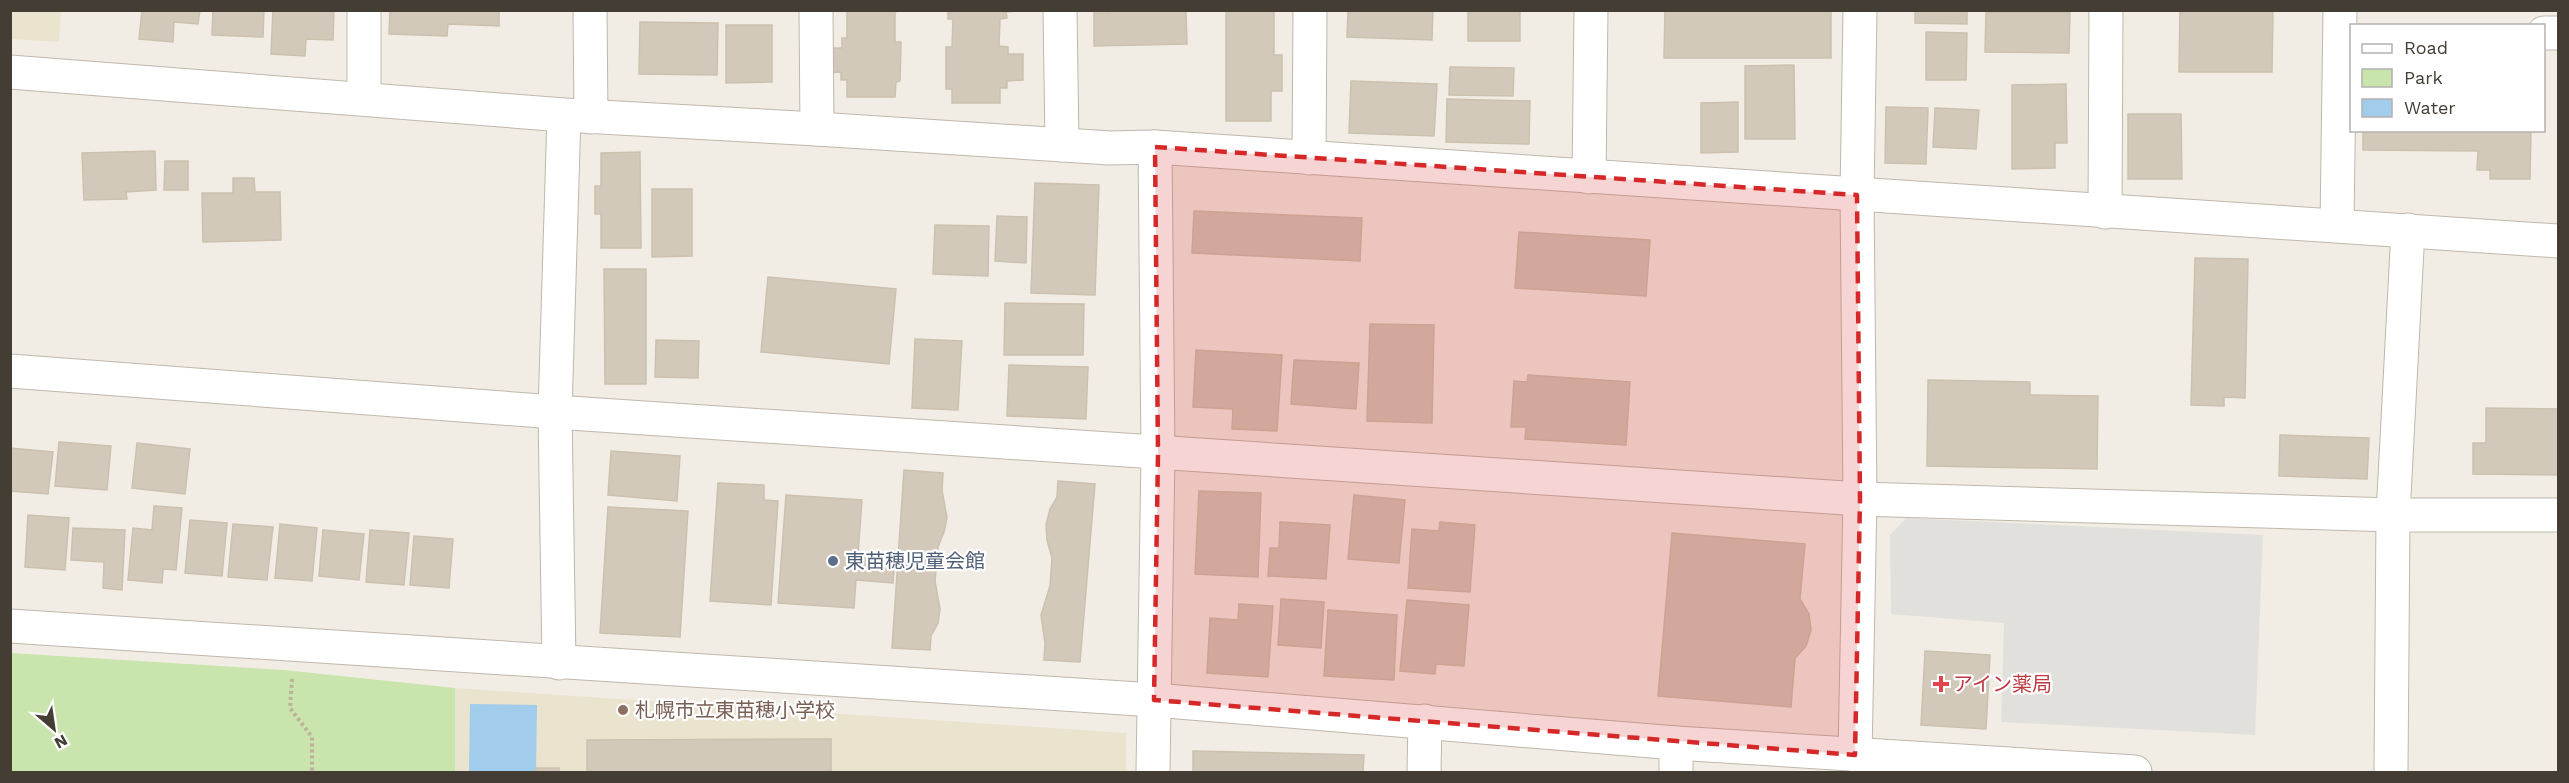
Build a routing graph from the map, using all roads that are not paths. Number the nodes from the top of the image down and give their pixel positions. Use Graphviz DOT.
graph roads {
  1 [pos="364,10"];
  2 [pos="590,10"];
  3 [pos="816,10"];
  4 [pos="1060,10"];
  5 [pos="1310,10"];
  6 [pos="1591,10"];
  7 [pos="1860,10"];
  8 [pos="2106,10"];
  9 [pos="2344,28"];
  10 [pos="10,72"];
  11 [pos="364,98"];
  12 [pos="577,116"];
  13 [pos="817,129"];
  14 [pos="1062,145"];
  15 [pos="1155,147"];
  16 [pos="1309,158"];
  17 [pos="1589,177"];
  18 [pos="1857,195"];
  19 [pos="2104,212"];
  20 [pos="2337,225"];
  21 [pos="2408,230"];
  22 [pos="2559,241"];
  23 [pos="10,371"];
  24 [pos="555,412"];
  25 [pos="1158,454"];
  26 [pos="1860,499"];
  27 [pos="2393,515"];
  28 [pos="2559,515"];
  29 [pos="10,626"];
  30 [pos="559,663"];
  31 [pos="1154,700"];
  32 [pos="1425,722"];
  33 [pos="1855,755"];
  34 [pos="1676,758"];
  35 [pos="1154,772"];
  36 [pos="1424,772"];
  37 [pos="2135,772"];
  38 [pos="2391,772"];
  1 -- 11 [label="street"];
  2 -- 12 [label="street"];
  3 -- 13 [label="street"];
  4 -- 14 [label="street"];
  5 -- 16 [label="street"];
  6 -- 17 [label="street"];
  7 -- 18 [label="street"];
  8 -- 19 [label="street"];
  9 -- 20 [label="street"];
  10 -- 11 [label="street"];
  11 -- 12 [label="street"];
  12 -- 13 [label="street"];
  12 -- 24 [label="street"];
  13 -- 14 [label="street"];
  14 -- 15 [label="street"];
  15 -- 16 [label="street"];
  15 -- 25 [label="street"];
  16 -- 17 [label="street"];
  17 -- 18 [label="street"];
  18 -- 19 [label="street"];
  18 -- 26 [label="street"];
  19 -- 20 [label="street"];
  20 -- 21 [label="street"];
  21 -- 22 [label="street"];
  21 -- 27 [label="street"];
  23 -- 24 [label="street"];
  24 -- 25 [label="street"];
  24 -- 30 [label="street"];
  25 -- 26 [label="street"];
  25 -- 31 [label="street"];
  26 -- 27 [label="street"];
  26 -- 33 [label="street"];
  27 -- 28 [label="street"];
  27 -- 38 [label="street"];
  29 -- 30 [label="street"];
  30 -- 31 [label="street"];
  31 -- 32 [label="street"];
  31 -- 35 [label="street"];
  32 -- 34 [label="street"];
  32 -- 36 [label="street"];
  33 -- 34 [label="street"];
  33 -- 37 [label="street"];
}
